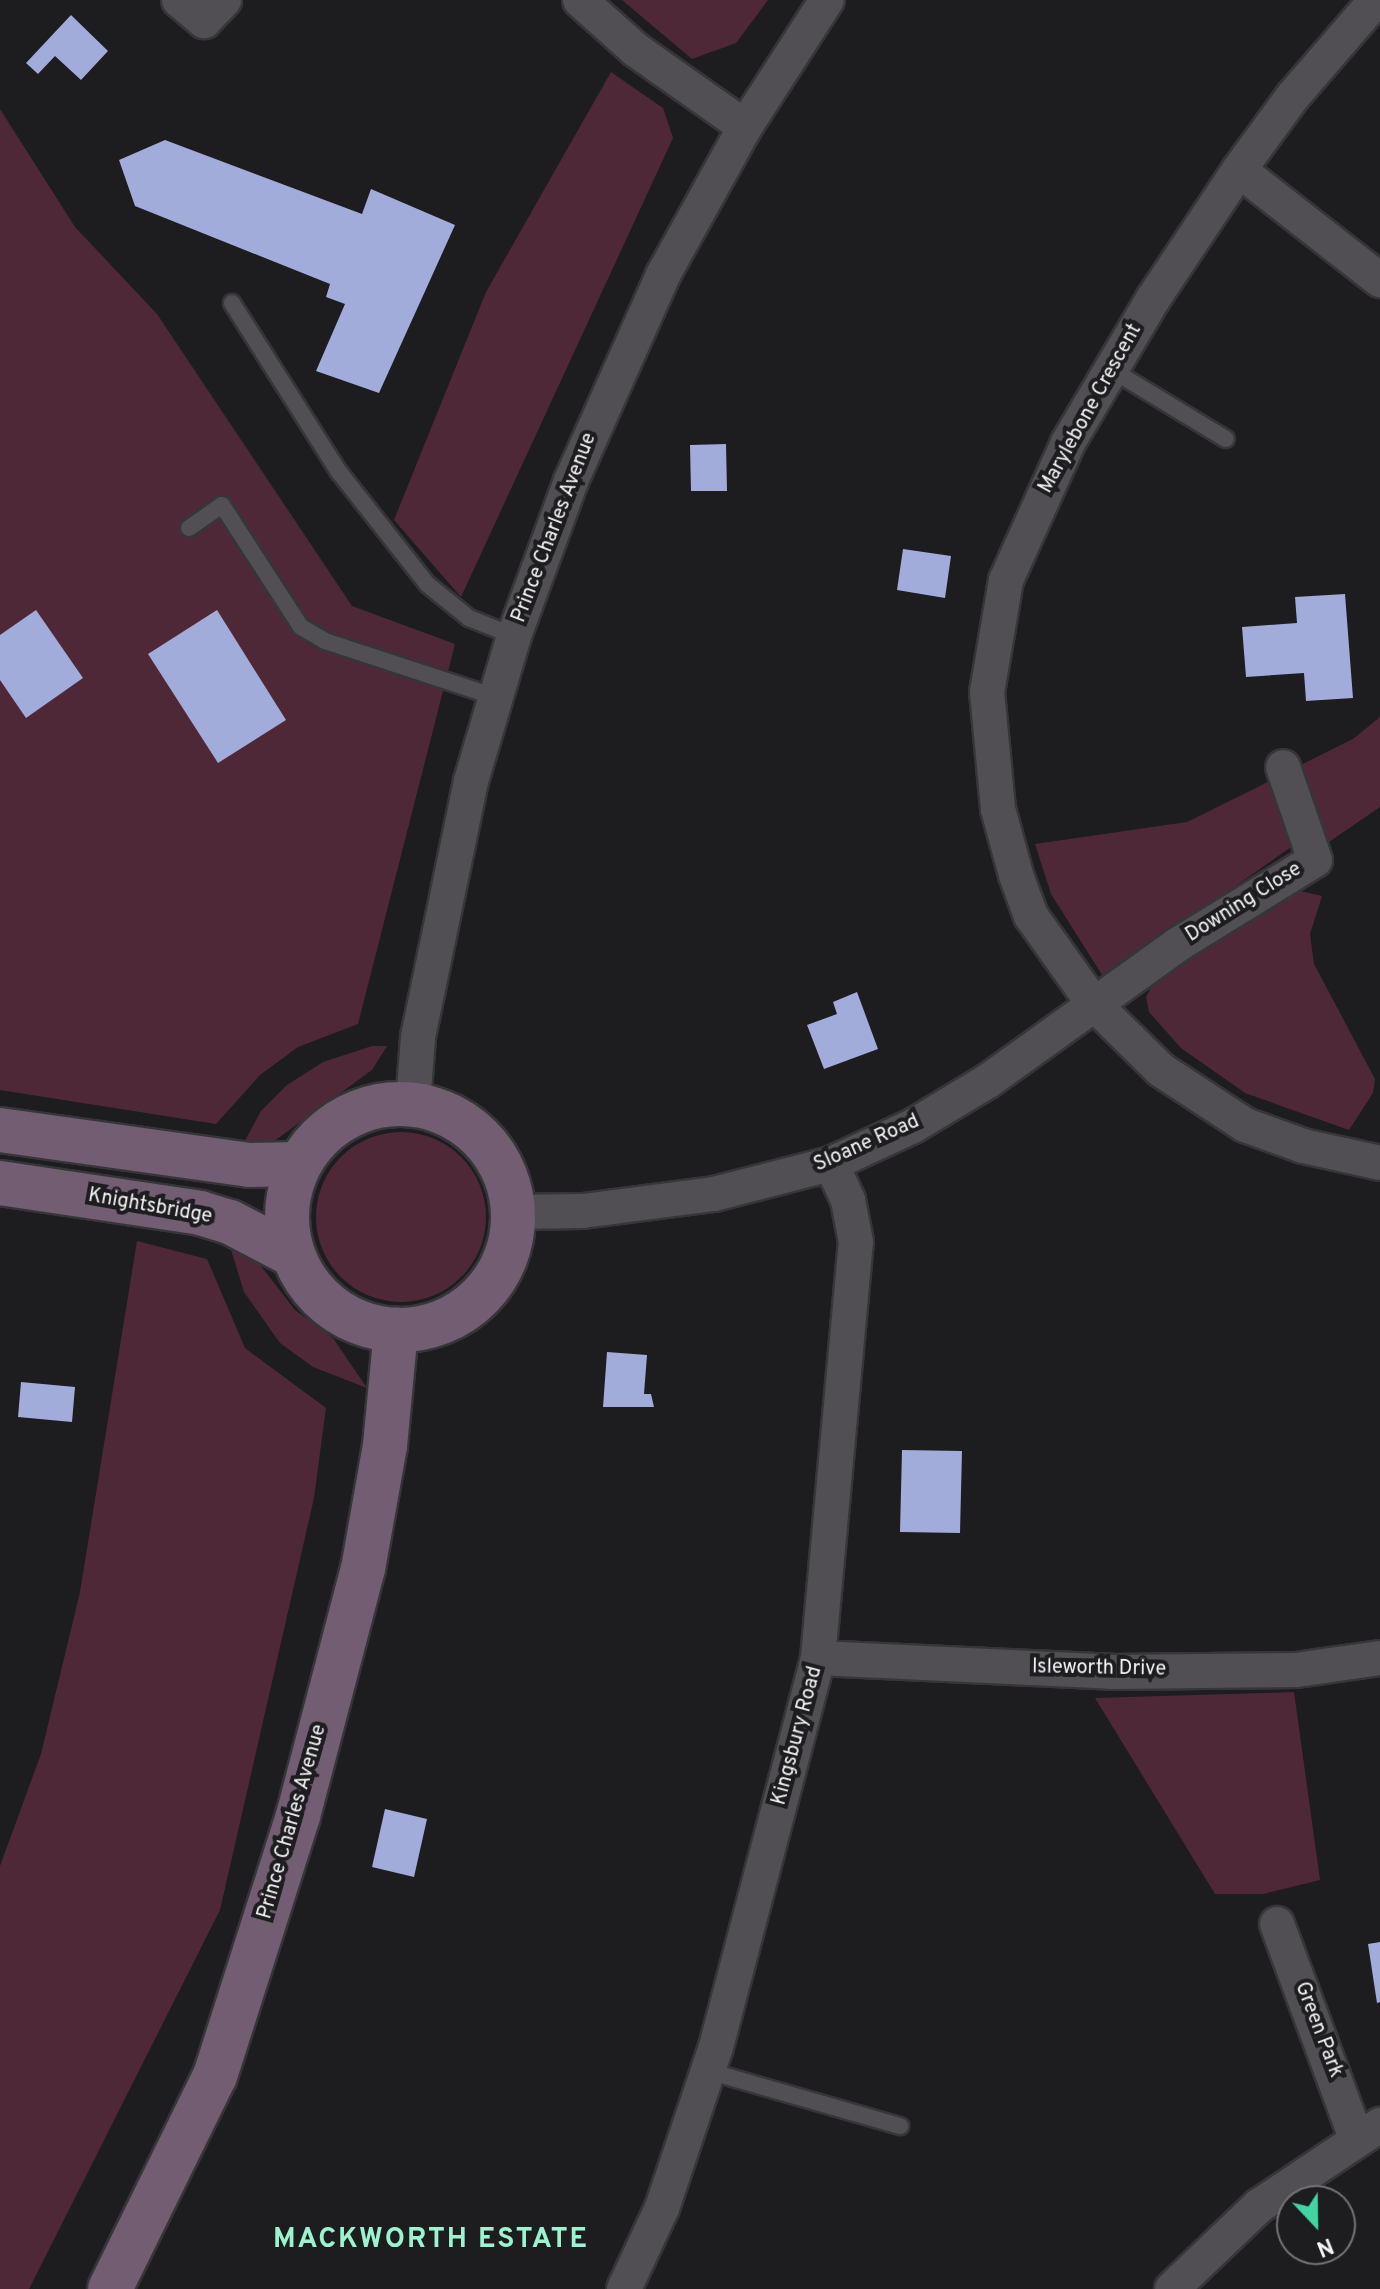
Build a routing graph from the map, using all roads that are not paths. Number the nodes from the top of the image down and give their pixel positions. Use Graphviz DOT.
graph roads {
  1 [pos="179,0"];
  2 [pos="224,0"];
  3 [pos="580,0"];
  4 [pos="827,0"];
  5 [pos="1376,0"];
  6 [pos="745,127"];
  7 [pos="1239,170"];
  8 [pos="1380,280"];
  9 [pos="232,303"];
  10 [pos="1112,370"];
  11 [pos="1226,439"];
  12 [pos="189,528"];
  13 [pos="514,636"];
  14 [pos="495,697"];
  15 [pos="1283,767"];
  16 [pos="1093,1003"];
  17 [pos="413,1104"];
  18 [pos="0,1130"];
  19 [pos="1380,1163"];
  20 [pos="299,1164"];
  21 [pos="831,1164"];
  22 [pos="0,1183"];
  23 [pos="514,1212"];
  24 [pos="293,1255"];
  25 [pos="396,1330"];
  26 [pos="818,1658"];
  27 [pos="1380,1658"];
  28 [pos="1277,1924"];
  29 [pos="708,2071"];
  30 [pos="900,2126"];
  31 [pos="1368,2131"];
  32 [pos="110,2289"];
  33 [pos="624,2289"];
  34 [pos="1172,2289"];
  1 -- 2 [label="street"];
  3 -- 6 [label="street"];
  4 -- 6 [label="street, Prince Charles Avenue"];
  5 -- 7 [label="street, Marylebone Crescent"];
  6 -- 13 [label="street, Prince Charles Avenue"];
  7 -- 8 [label="street"];
  7 -- 10 [label="street, Marylebone Crescent"];
  9 -- 13 [label="lane"];
  10 -- 11 [label="lane"];
  10 -- 16 [label="street, Marylebone Crescent"];
  12 -- 14 [label="lane"];
  13 -- 14 [label="street, Prince Charles Avenue"];
  14 -- 17 [label="street, Prince Charles Avenue"];
  15 -- 16 [label="street, Downing Close"];
  16 -- 19 [label="street, Marylebone Crescent"];
  16 -- 21 [label="street, Sloane Road"];
  17 -- 20 [label="street"];
  17 -- 23 [label="street"];
  18 -- 20 [label="street"];
  20 -- 24 [label="street"];
  21 -- 23 [label="street, Sloane Road"];
  21 -- 26 [label="street, Kingsbury Road"];
  22 -- 24 [label="street, Knightsbridge"];
  23 -- 25 [label="street"];
  24 -- 25 [label="street"];
  25 -- 32 [label="street, Prince Charles Avenue"];
  26 -- 27 [label="street, Isleworth Drive"];
  26 -- 29 [label="street, Kingsbury Road"];
  28 -- 31 [label="street, Green Park"];
  29 -- 30 [label="lane"];
  29 -- 33 [label="street, Kingsbury Road"];
  31 -- 34 [label="street"];
}
